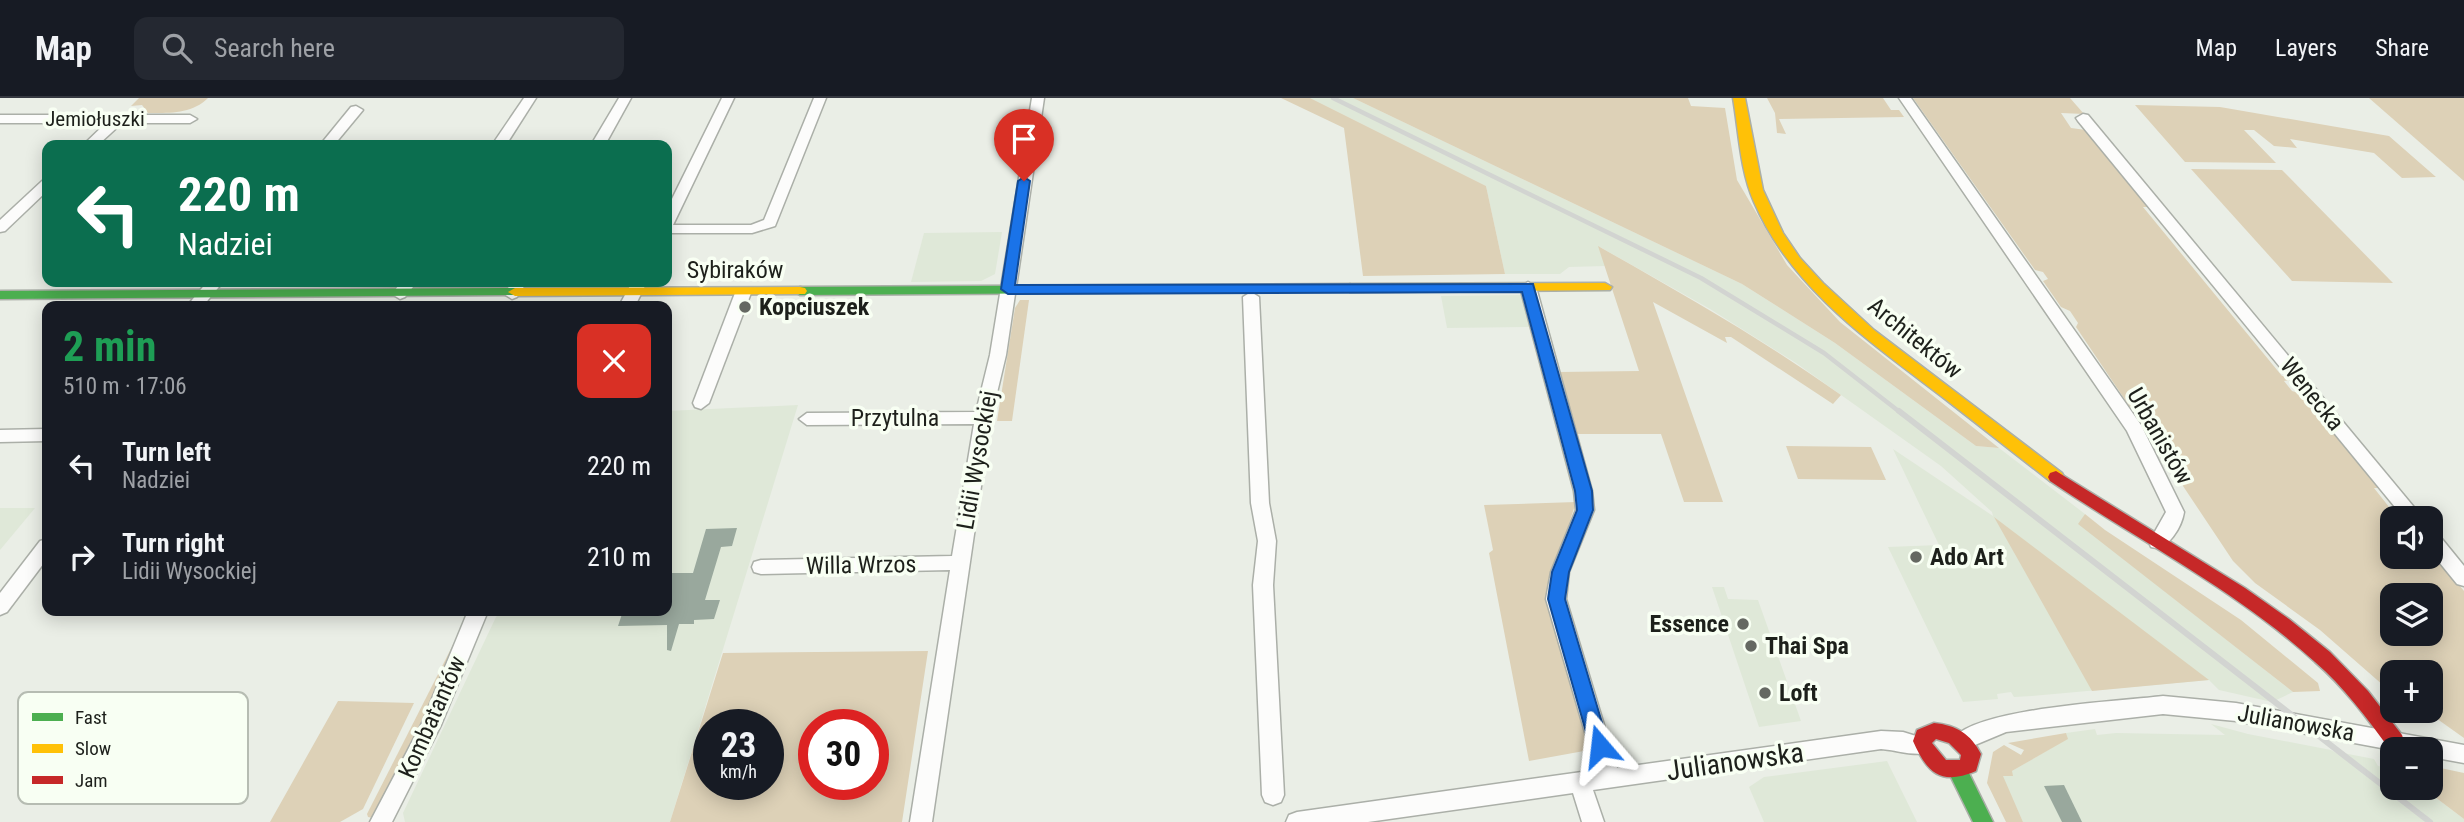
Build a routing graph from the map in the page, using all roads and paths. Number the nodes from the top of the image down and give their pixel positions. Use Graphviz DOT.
graph roads {
  1 [pos="530,98"];
  2 [pos="625,98"];
  3 [pos="728,98"];
  4 [pos="820,98"];
  5 [pos="1038,98"];
  6 [pos="1739,98"];
  7 [pos="1905,98"];
  8 [pos="356,110"];
  9 [pos="2083,118"];
  10 [pos="190,119"];
  11 [pos="0,120"];
  12 [pos="117,120"];
  13 [pos="95,140"];
  14 [pos="331,140"];
  15 [pos="502,140"];
  16 [pos="601,140"];
  17 [pos="42,189"];
  18 [pos="672,213"];
  19 [pos="0,228"];
  20 [pos="672,229"];
  21 [pos="211,287"];
  22 [pos="1528,287"];
  23 [pos="1605,287"];
  24 [pos="404,288"];
  25 [pos="515,288"];
  26 [pos="1008,289"];
  27 [pos="743,293"];
  28 [pos="633,294"];
  29 [pos="0,295"];
  30 [pos="1251,297"];
  31 [pos="200,301"];
  32 [pos="701,402"];
  33 [pos="983,418"];
  34 [pos="807,419"];
  35 [pos="42,435"];
  36 [pos="0,436"];
  37 [pos="2404,506"];
  38 [pos="2158,542"];
  39 [pos="42,553"];
  40 [pos="2443,554"];
  41 [pos="960,564"];
  42 [pos="761,566"];
  43 [pos="2464,579"];
  44 [pos="0,607"];
  45 [pos="476,616"];
  46 [pos="2393,737"];
  47 [pos="2380,738"];
  48 [pos="1963,741"];
  49 [pos="1922,747"];
  50 [pos="2443,750"];
  51 [pos="2464,754"];
  52 [pos="1958,771"];
  53 [pos="1609,778"];
  54 [pos="1580,782"];
  55 [pos="1273,795"];
  56 [pos="381,822"];
  57 [pos="921,822"];
  58 [pos="1297,822"];
  59 [pos="1593,822"];
  60 [pos="1983,822"];
  1 -- 15 [label="street"];
  2 -- 16 [label="street"];
  3 -- 18 [label="street"];
  4 -- 20 [label="street"];
  5 -- 26 [label="street, Lidii Wysockiej"];
  6 -- 38 [label="street, Architektów"];
  7 -- 38 [label="street, Urbanistów"];
  8 -- 14 [label="street"];
  9 -- 37 [label="street, Wenecka"];
  10 -- 12 [label="street, Jemiołuszki"];
  11 -- 12 [label="street, Jemiołuszki"];
  12 -- 13 [label="street"];
  17 -- 19 [label="street"];
  21 -- 31 [label="street"];
  22 -- 23 [label="street, Sybiraków"];
  22 -- 26 [label="street, Sybiraków"];
  22 -- 53 [label="street"];
  24 -- 25 [label="street, Sybiraków"];
  24 -- 31 [label="street, Sybiraków"];
  25 -- 28 [label="street, Sybiraków"];
  26 -- 27 [label="street, Sybiraków"];
  26 -- 33 [label="street, Lidii Wysockiej"];
  27 -- 28 [label="street, Sybiraków"];
  27 -- 32 [label="street"];
  29 -- 31 [label="street, Sybiraków"];
  30 -- 55 [label="street"];
  33 -- 34 [label="street, Przytulna"];
  33 -- 41 [label="street, Lidii Wysockiej"];
  35 -- 36 [label="street"];
  38 -- 46 [label="street"];
  39 -- 44 [label="street"];
  40 -- 43 [label="street"];
  41 -- 42 [label="street, Willa Wrzos"];
  41 -- 57 [label="street, Lidii Wysockiej"];
  45 -- 56 [label="street, Kombatantów"];
  47 -- 48 [label="street, Julianowska"];
  48 -- 49 [label="street"];
  48 -- 52 [label="street"];
  49 -- 52 [label="street"];
  49 -- 53 [label="street, Julianowska"];
  50 -- 51 [label="street, Julianowska"];
  52 -- 60 [label="street"];
  53 -- 54 [label="street, Julianowska"];
  54 -- 58 [label="street, Julianowska"];
  54 -- 59 [label="street"];
}
